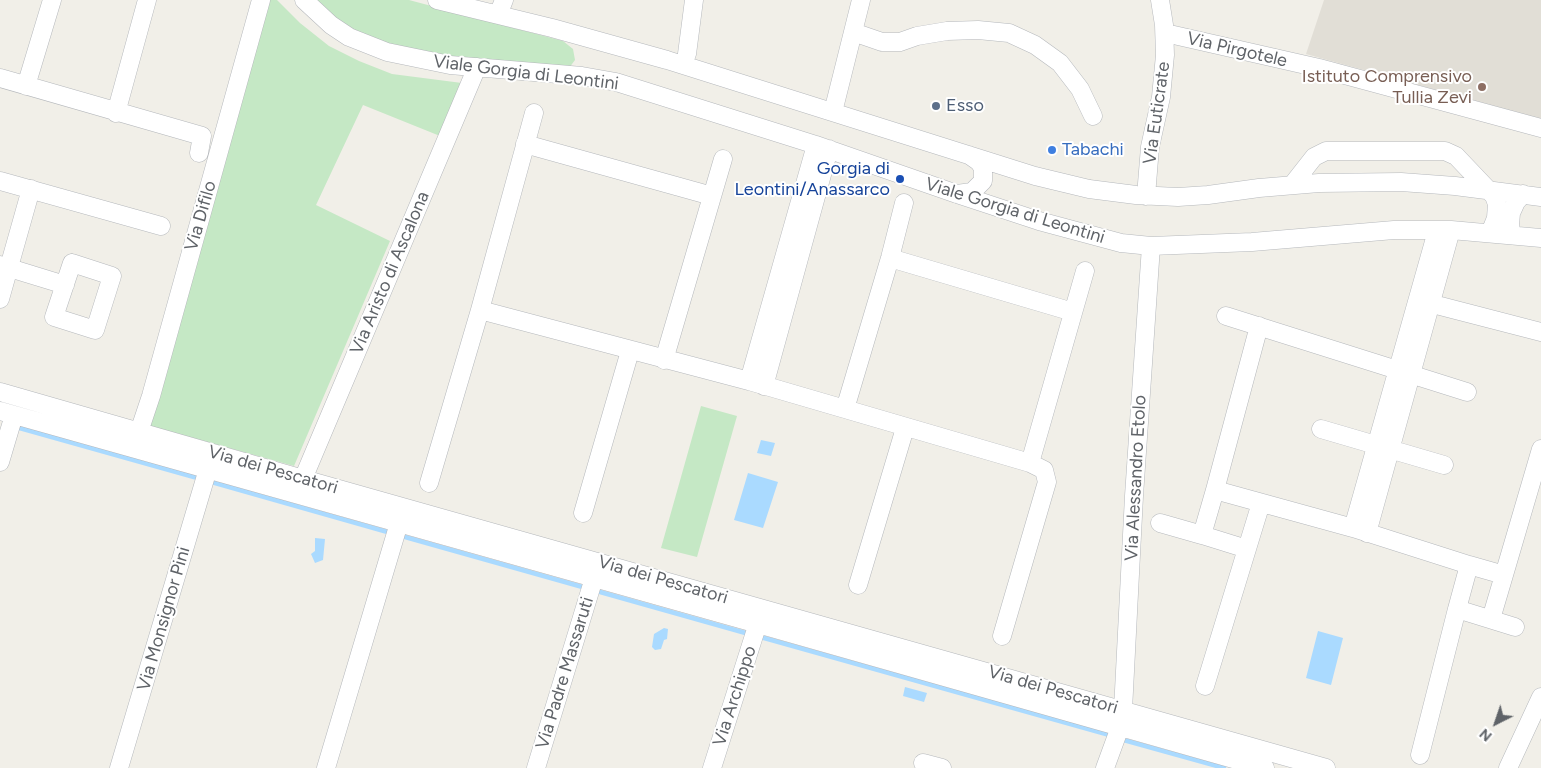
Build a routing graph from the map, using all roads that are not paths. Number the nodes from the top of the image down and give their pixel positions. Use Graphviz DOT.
graph roads {
  1 [pos="52,0"];
  2 [pos="147,0"];
  3 [pos="261,0"];
  4 [pos="304,0"];
  5 [pos="437,0"];
  6 [pos="694,0"];
  7 [pos="861,0"];
  8 [pos="1160,0"];
  9 [pos="501,7"];
  10 [pos="853,32"];
  11 [pos="1165,33"];
  12 [pos="687,54"];
  13 [pos="477,67"];
  14 [pos="0,78"];
  15 [pos="26,86"];
  16 [pos="833,112"];
  17 [pos="116,113"];
  18 [pos="534,113"];
  19 [pos="1093,116"];
  20 [pos="1541,128"];
  21 [pos="525,144"];
  22 [pos="822,147"];
  23 [pos="199,153"];
  24 [pos="968,154"];
  25 [pos="723,158"];
  26 [pos="1016,170"];
  27 [pos="0,181"];
  28 [pos="1292,185"];
  29 [pos="30,189"];
  30 [pos="1489,190"];
  31 [pos="954,193"];
  32 [pos="1522,194"];
  33 [pos="712,196"];
  34 [pos="1146,196"];
  35 [pos="1541,197"];
  36 [pos="904,203"];
  37 [pos="1004,210"];
  38 [pos="161,226"];
  39 [pos="1444,231"];
  40 [pos="1490,233"];
  41 [pos="1512,236"];
  42 [pos="1541,238"];
  43 [pos="1151,246"];
  44 [pos="890,258"];
  45 [pos="4,267"];
  46 [pos="1085,271"];
  47 [pos="65,285"];
  48 [pos="0,299"];
  49 [pos="1425,302"];
  50 [pos="480,310"];
  51 [pos="1073,312"];
  52 [pos="1226,316"];
  53 [pos="1259,326"];
  54 [pos="1541,332"];
  55 [pos="630,351"];
  56 [pos="664,360"];
  57 [pos="1405,372"];
  58 [pos="756,384"];
  59 [pos="0,392"];
  60 [pos="1467,392"];
  61 [pos="845,409"];
  62 [pos="9,420"];
  63 [pos="906,428"];
  64 [pos="1321,429"];
  65 [pos="139,432"];
  66 [pos="1383,448"];
  67 [pos="1541,449"];
  68 [pos="0,462"];
  69 [pos="1030,463"];
  70 [pos="1444,465"];
  71 [pos="205,477"];
  72 [pos="303,479"];
  73 [pos="429,483"];
  74 [pos="1215,490"];
  75 [pos="1261,503"];
  76 [pos="583,512"];
  77 [pos="1160,523"];
  78 [pos="1360,530"];
  79 [pos="395,534"];
  80 [pos="1202,535"];
  81 [pos="1247,549"];
  82 [pos="1469,565"];
  83 [pos="1504,575"];
  84 [pos="858,585"];
  85 [pos="592,586"];
  86 [pos="1457,609"];
  87 [pos="1492,619"];
  88 [pos="1514,627"];
  89 [pos="755,632"];
  90 [pos="1002,636"];
  91 [pos="1205,686"];
  92 [pos="1541,697"];
  93 [pos="1119,728"];
  94 [pos="1420,755"];
  95 [pos="923,762"];
  96 [pos="119,768"];
  97 [pos="326,768"];
  98 [pos="536,768"];
  99 [pos="712,768"];
  100 [pos="942,768"];
  101 [pos="1105,768"];
  102 [pos="1265,768"];
  103 [pos="1326,768"];
  104 [pos="1508,768"];
  1 -- 15 [label="street"];
  2 -- 17 [label="street"];
  3 -- 65 [label="street, Via Difilo"];
  4 -- 13 [label="street, Viale Gorgia di Leontini"];
  5 -- 9 [label="street, Viale Gorgia di Leontini"];
  6 -- 12 [label="street"];
  7 -- 10 [label="street"];
  8 -- 11 [label="street, Via Euticrate"];
  9 -- 16 [label="street, Viale Gorgia di Leontini"];
  10 -- 16 [label="street"];
  10 -- 19 [label="street"];
  11 -- 20 [label="street, Via Pirgotele"];
  11 -- 34 [label="street, Via Euticrate"];
  13 -- 22 [label="street, Viale Gorgia di Leontini"];
  13 -- 72 [label="street, Via Aristo di Ascalona"];
  14 -- 15 [label="street"];
  15 -- 17 [label="street"];
  16 -- 24 [label="street, Viale Gorgia di Leontini"];
  17 -- 23 [label="street"];
  18 -- 21 [label="street"];
  21 -- 33 [label="street"];
  21 -- 50 [label="street"];
  22 -- 31 [label="street, Viale Gorgia di Leontini"];
  22 -- 58 [label="street"];
  24 -- 26 [label="street, Viale Gorgia di Leontini"];
  24 -- 31 [label="street"];
  25 -- 33 [label="street"];
  26 -- 34 [label="street, Viale Gorgia di Leontini"];
  26 -- 37 [label="street"];
  27 -- 29 [label="street"];
  28 -- 30 [label="street, Viale Gorgia di Leontini"];
  28 -- 30 [label="street"];
  28 -- 34 [label="street, Viale Gorgia di Leontini"];
  29 -- 38 [label="street"];
  29 -- 45 [label="street"];
  30 -- 32 [label="street, Viale Gorgia di Leontini"];
  30 -- 40 [label="street"];
  31 -- 37 [label="street, Viale Gorgia di Leontini"];
  32 -- 35 [label="street, Viale Gorgia di Leontini"];
  32 -- 41 [label="street"];
  33 -- 56 [label="street"];
  36 -- 44 [label="street"];
  37 -- 43 [label="street, Viale Gorgia di Leontini"];
  39 -- 40 [label="street, Viale Gorgia di Leontini"];
  39 -- 43 [label="street, Viale Gorgia di Leontini"];
  39 -- 49 [label="street"];
  40 -- 41 [label="street, Viale Gorgia di Leontini"];
  41 -- 42 [label="street, Viale Gorgia di Leontini"];
  43 -- 93 [label="street, Via Alessandro Etolo"];
  44 -- 51 [label="street"];
  44 -- 61 [label="street"];
  45 -- 47 [label="street"];
  45 -- 48 [label="street"];
  46 -- 51 [label="street"];
  49 -- 54 [label="street"];
  49 -- 57 [label="street"];
  50 -- 55 [label="street"];
  50 -- 73 [label="street"];
  51 -- 69 [label="street"];
  52 -- 53 [label="street"];
  53 -- 57 [label="street"];
  53 -- 74 [label="street"];
  55 -- 56 [label="street"];
  55 -- 76 [label="street"];
  56 -- 58 [label="street"];
  57 -- 60 [label="street"];
  57 -- 66 [label="street"];
  58 -- 61 [label="street"];
  59 -- 65 [label="street, Via dei Pescatori"];
  61 -- 63 [label="street"];
  62 -- 68 [label="street"];
  62 -- 71 [label="street, Via dei Pescatori"];
  63 -- 69 [label="street"];
  63 -- 84 [label="street"];
  64 -- 66 [label="street"];
  65 -- 72 [label="street, Via dei Pescatori"];
  66 -- 70 [label="street"];
  66 -- 78 [label="street"];
  67 -- 83 [label="street"];
  69 -- 90 [label="street"];
  71 -- 79 [label="street, Via dei Pescatori"];
  71 -- 96 [label="street, Via Monsignor Pini"];
  72 -- 93 [label="street, Via dei Pescatori"];
  74 -- 75 [label="street"];
  74 -- 80 [label="street"];
  75 -- 78 [label="street"];
  75 -- 81 [label="street"];
  77 -- 80 [label="street"];
  78 -- 82 [label="street"];
  79 -- 85 [label="street, Via dei Pescatori"];
  79 -- 97 [label="street"];
  80 -- 81 [label="street"];
  81 -- 91 [label="street"];
  82 -- 83 [label="street"];
  82 -- 86 [label="street"];
  83 -- 87 [label="street"];
  85 -- 89 [label="street, Via dei Pescatori"];
  85 -- 98 [label="street, Via Padre Massaruti"];
  86 -- 87 [label="street"];
  86 -- 94 [label="street"];
  87 -- 88 [label="street"];
  89 -- 93 [label="street, Via dei Pescatori"];
  89 -- 99 [label="street, Via Archippo"];
  92 -- 104 [label="street"];
  93 -- 101 [label="street, Via Alessandro Etolo"];
  93 -- 102 [label="street, Via dei Pescatori"];
  93 -- 103 [label="street, Via dei Pescatori"];
  95 -- 100 [label="street"];
}
